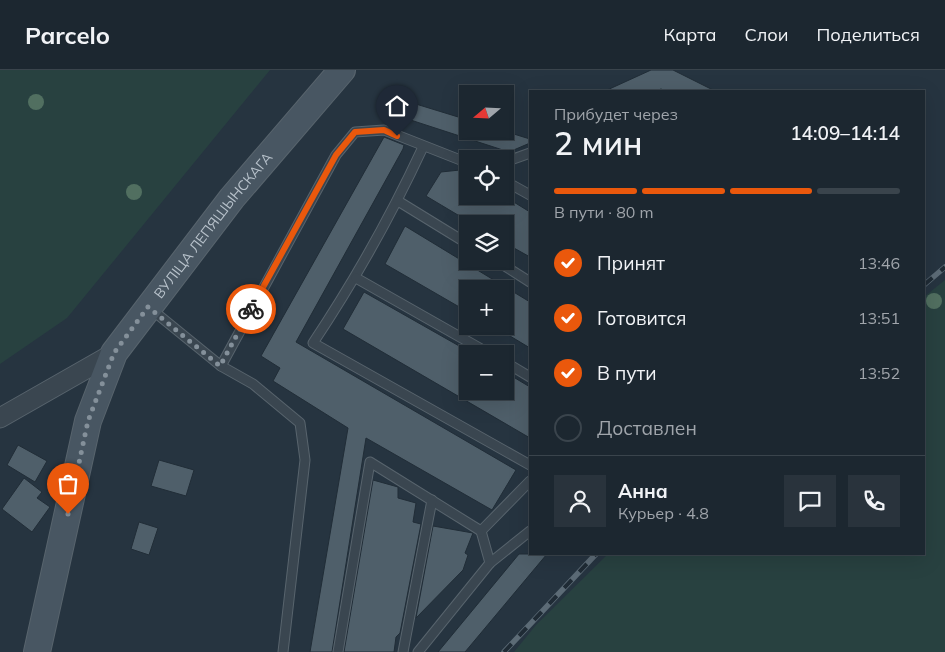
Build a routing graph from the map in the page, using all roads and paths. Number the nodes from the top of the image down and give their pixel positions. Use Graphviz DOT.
graph roads {
  1 [pos="342,70"];
  2 [pos="423,147"];
  3 [pos="529,153"];
  4 [pos="514,159"];
  5 [pos="459,160"];
  6 [pos="514,186"];
  7 [pos="529,194"];
  8 [pos="398,201"];
  9 [pos="459,238"];
  10 [pos="511,270"];
  11 [pos="356,278"];
  12 [pos="529,281"];
  13 [pos="148,307"];
  14 [pos="474,345"];
  15 [pos="114,353"];
  16 [pos="220,366"];
  17 [pos="514,367"];
  18 [pos="529,376"];
  19 [pos="0,418"];
  20 [pos="529,464"];
  21 [pos="529,482"];
  22 [pos="432,500"];
  23 [pos="481,531"];
  24 [pos="529,532"];
  25 [pos="490,563"];
  26 [pos="37,652"];
  27 [pos="283,652"];
  28 [pos="338,652"];
  29 [pos="403,652"];
  30 [pos="418,652"];
  1 -- 13 [label="street, ВУЛІЦА ЛЕПЯШЫНСКАГА"];
  2 -- 5 [label="lane"];
  2 -- 8 [label="lane"];
  2 -- 16 [label="lane"];
  3 -- 4 [label="lane"];
  6 -- 7 [label="lane"];
  8 -- 9 [label="lane"];
  8 -- 11 [label="lane"];
  10 -- 12 [label="lane"];
  11 -- 14 [label="lane"];
  11 -- 20 [label="lane"];
  13 -- 15 [label="street, ВУЛІЦА ЛЕПЯШЫНСКАГА"];
  13 -- 16 [label="lane"];
  15 -- 19 [label="street"];
  15 -- 26 [label="street, ВУЛІЦА ЛЕПЯШЫНСКАГА"];
  16 -- 27 [label="lane"];
  17 -- 18 [label="lane"];
  21 -- 23 [label="lane"];
  22 -- 23 [label="lane"];
  22 -- 28 [label="lane"];
  22 -- 29 [label="lane"];
  23 -- 25 [label="lane"];
  24 -- 25 [label="lane"];
  25 -- 30 [label="lane"];
}
